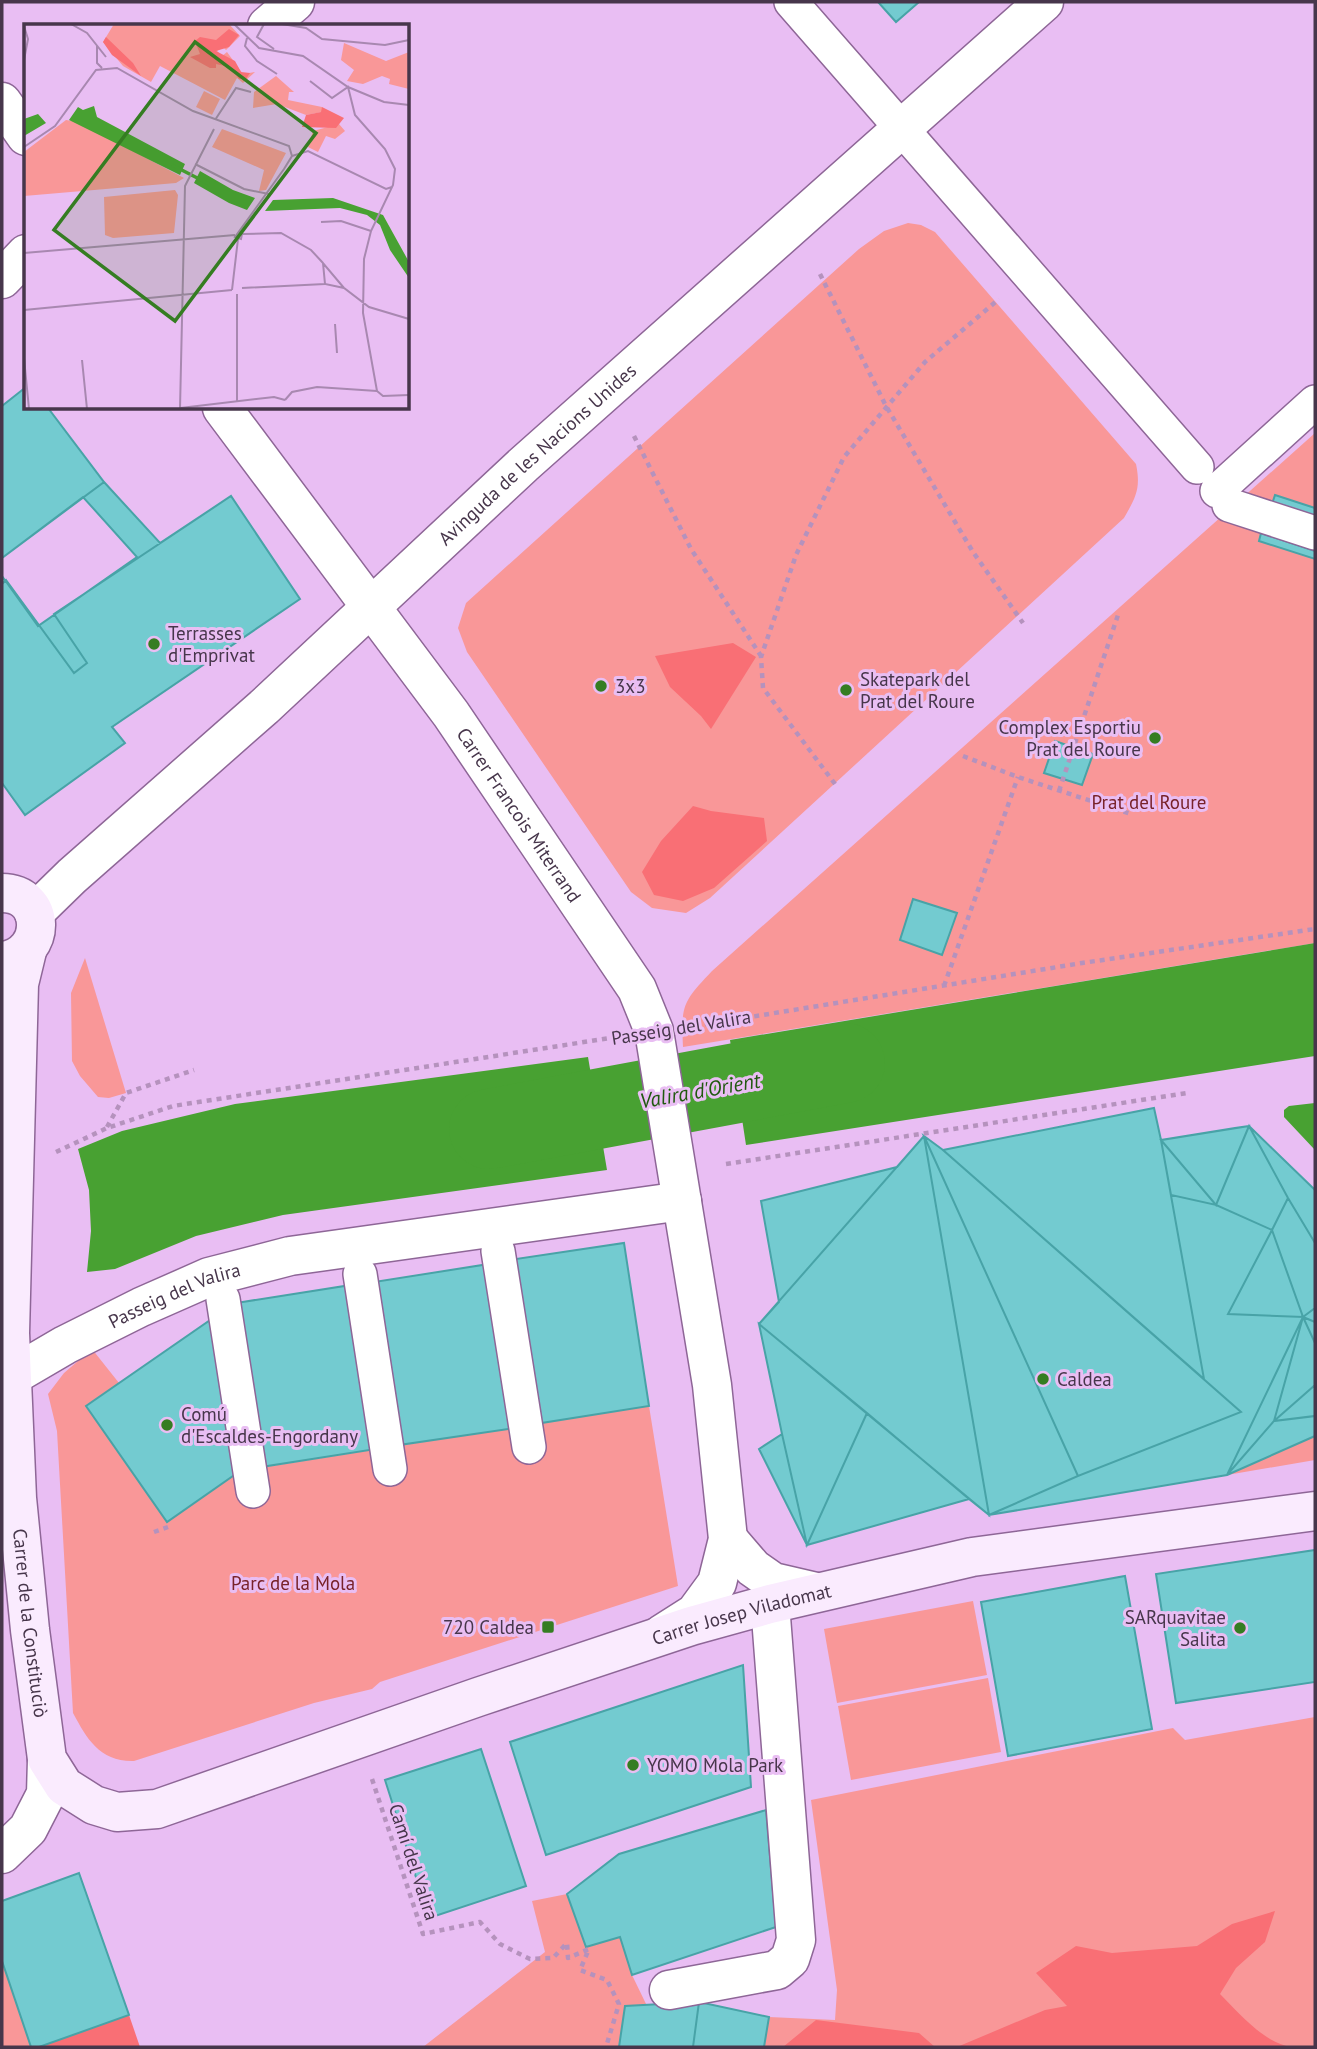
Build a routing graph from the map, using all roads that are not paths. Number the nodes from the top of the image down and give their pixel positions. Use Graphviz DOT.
graph roads {
  1 [pos="295,2"];
  2 [pos="791,2"];
  3 [pos="1044,2"];
  4 [pos="269,24"];
  5 [pos="2,102"];
  6 [pos="901,130"];
  7 [pos="24,133"];
  8 [pos="24,256"];
  9 [pos="2,279"];
  10 [pos="1315,402"];
  11 [pos="223,410"];
  12 [pos="1214,488"];
  13 [pos="1315,533"];
  14 [pos="373,606"];
  15 [pos="2,893"];
  16 [pos="34,913"];
  17 [pos="14,956"];
  18 [pos="679,1186"];
  19 [pos="498,1251"];
  20 [pos="360,1275"];
  21 [pos="223,1299"];
  22 [pos="12,1376"];
  23 [pos="528,1447"];
  24 [pos="390,1469"];
  25 [pos="253,1491"];
  26 [pos="1315,1511"];
  27 [pos="728,1539"];
  28 [pos="819,1592"];
  29 [pos="770,1604"];
  30 [pos="654,1639"];
  31 [pos="47,1759"];
  32 [pos="2,1854"];
  33 [pos="669,1990"];
  1 -- 4 [label="street"];
  2 -- 6 [label="street"];
  3 -- 6 [label="street, Avinguda de les Nacions Unides"];
  5 -- 7 [label="street"];
  6 -- 12 [label="street"];
  6 -- 14 [label="street, Avinguda de les Nacions Unides"];
  8 -- 9 [label="street"];
  10 -- 12 [label="street"];
  11 -- 14 [label="street, Carrer Francois Miterrand"];
  12 -- 13 [label="street"];
  14 -- 16 [label="street, Avinguda de les Nacions Unides"];
  14 -- 18 [label="street, Carrer Francois Miterrand"];
  15 -- 16 [label="main road"];
  16 -- 17 [label="main road"];
  17 -- 22 [label="main road, Carrer de la Constituciò"];
  18 -- 22 [label="street, Passeig del Valira"];
  18 -- 27 [label="street, Carrer Francois Miterrand"];
  19 -- 23 [label="street"];
  20 -- 24 [label="street"];
  21 -- 25 [label="street"];
  22 -- 31 [label="main road, Carrer de la Constituciò"];
  26 -- 28 [label="main road, Carrer Josep Viladomat"];
  27 -- 28 [label="street"];
  27 -- 30 [label="street"];
  28 -- 29 [label="main road, Carrer Josep Viladomat"];
  29 -- 30 [label="main road, Carrer Josep Viladomat"];
  29 -- 33 [label="street"];
  30 -- 31 [label="main road, Carrer Josep Viladomat"];
  31 -- 32 [label="street, Carrer de la Constituciò"];
}
